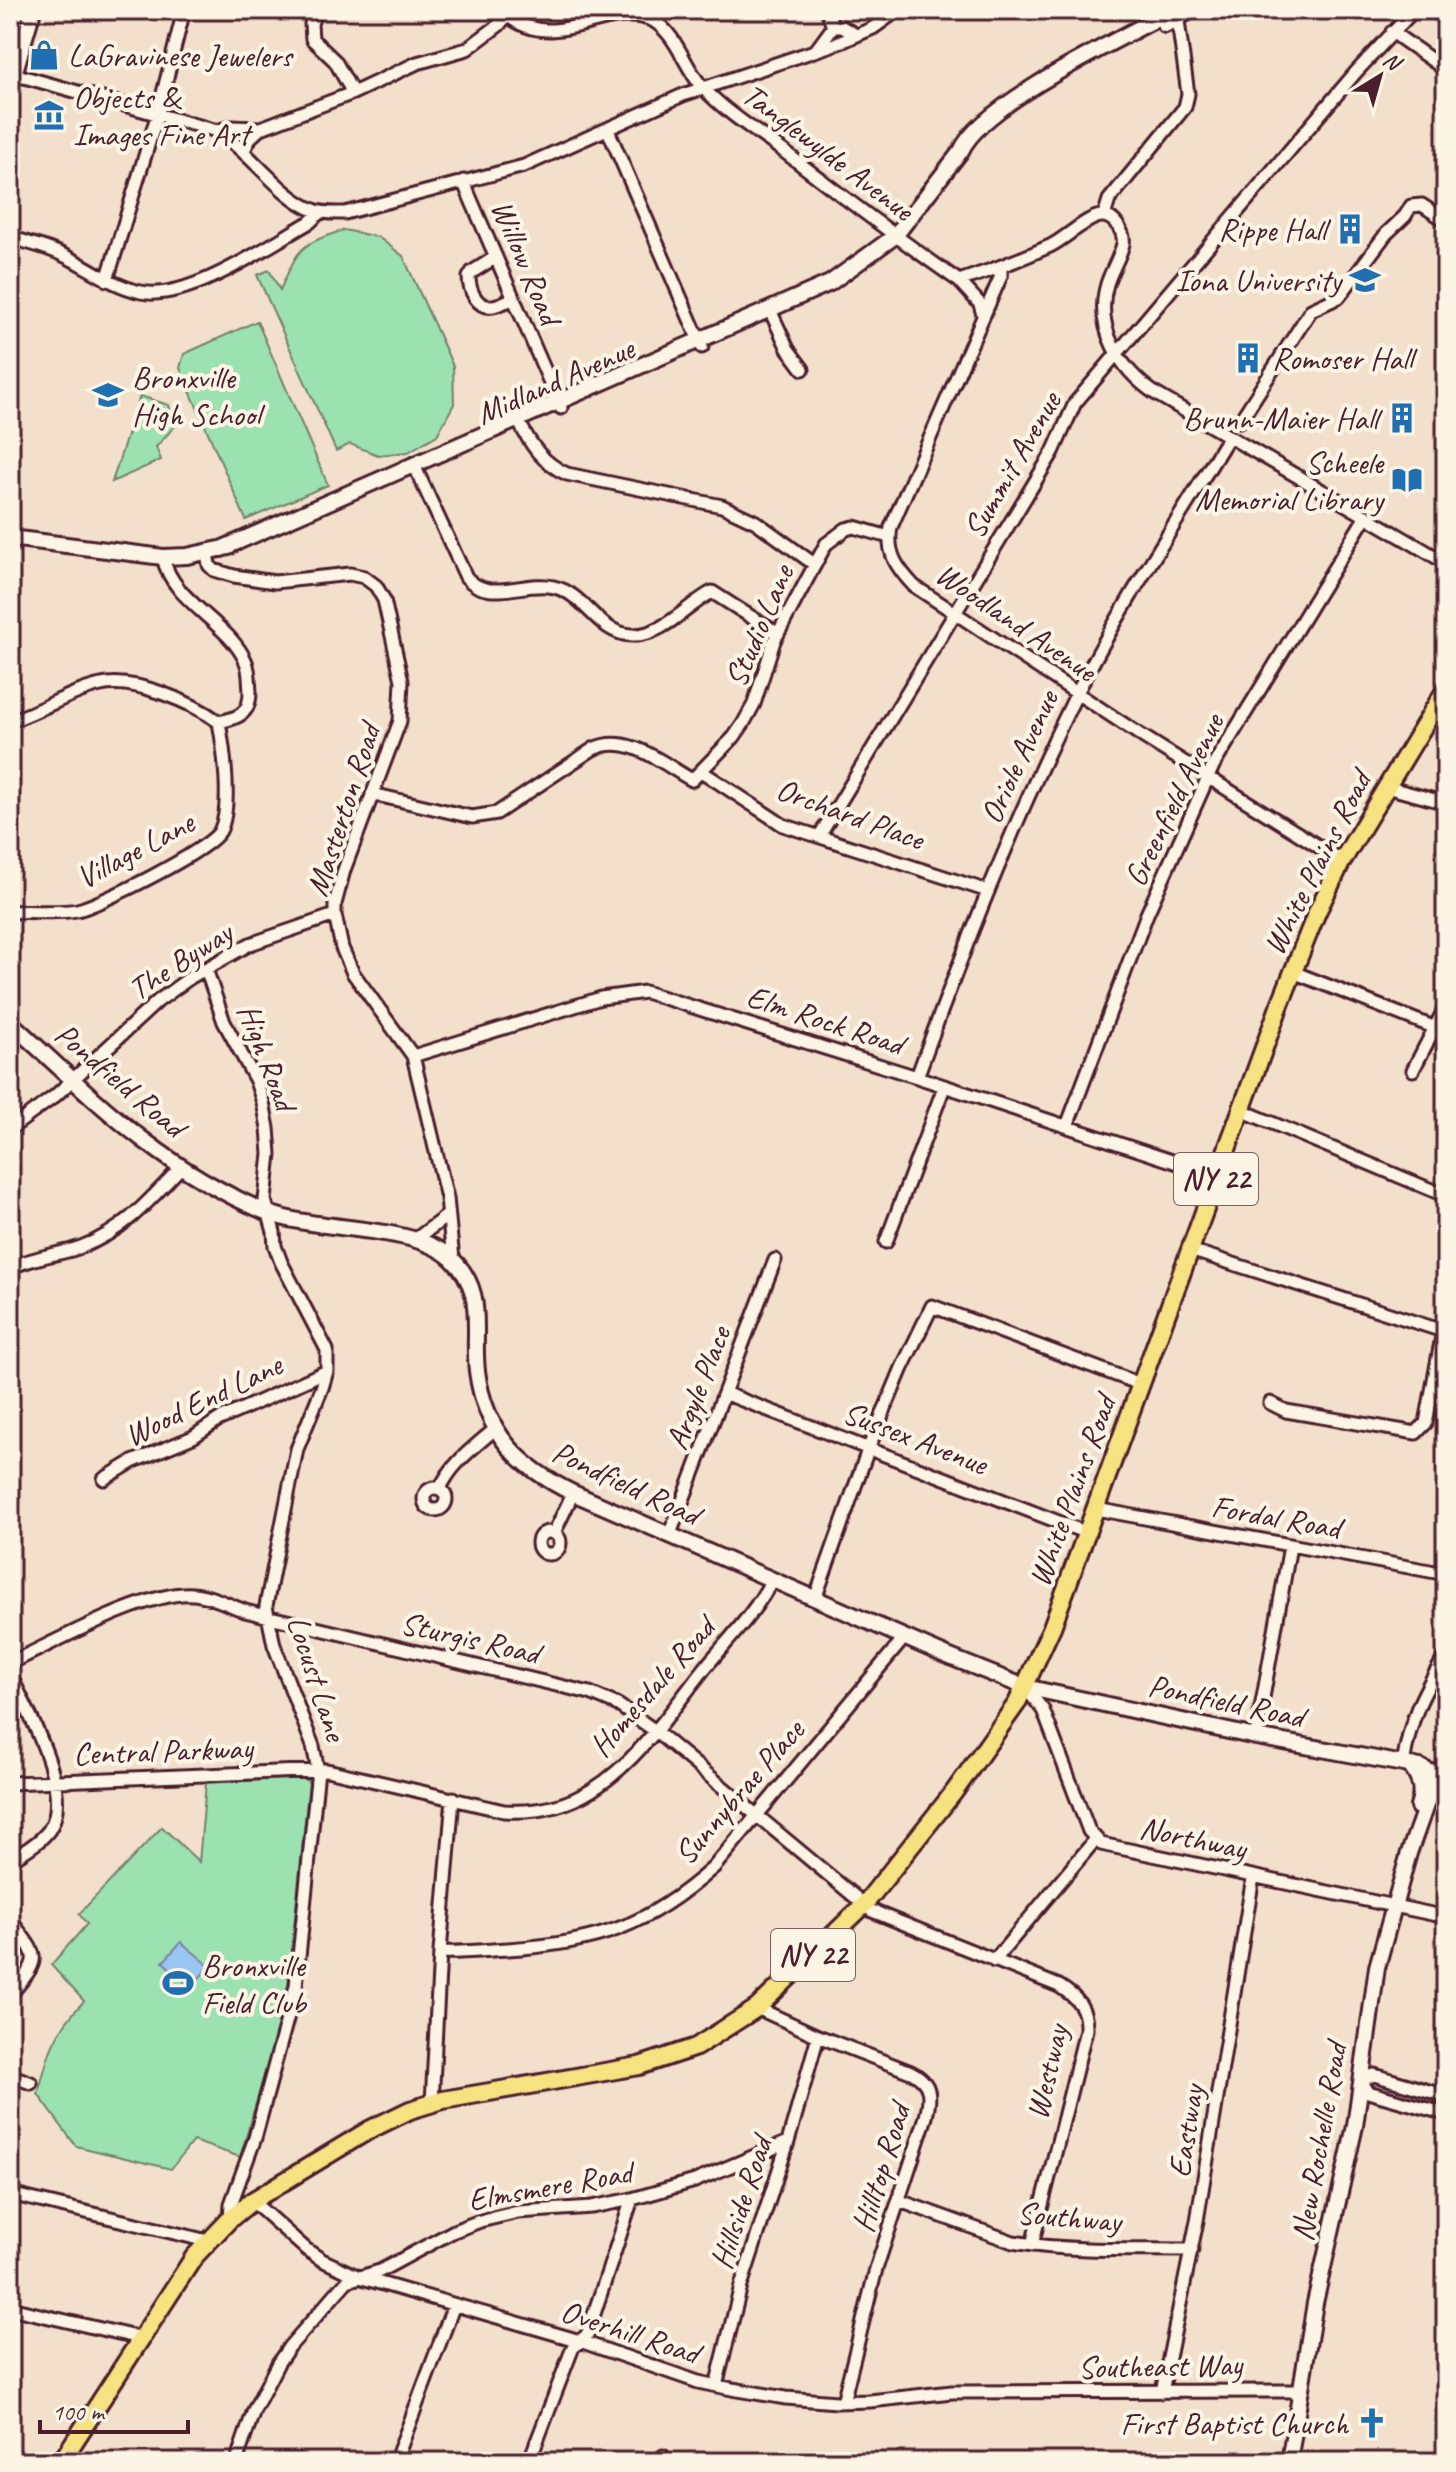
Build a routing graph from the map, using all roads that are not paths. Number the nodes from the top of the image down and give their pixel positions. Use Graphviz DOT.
graph roads {
  1 [pos="33,10"];
  2 [pos="184,10"];
  3 [pos="316,10"];
  4 [pos="827,10"];
  5 [pos="898,10"];
  6 [pos="1192,10"];
  7 [pos="1414,10"];
  8 [pos="506,12"];
  9 [pos="1176,13"];
  10 [pos="833,27"];
  11 [pos="1392,32"];
  12 [pos="856,35"];
  13 [pos="816,50"];
  14 [pos="1446,70"];
  15 [pos="11,79"];
  16 [pos="703,88"];
  17 [pos="353,93"];
  18 [pos="158,113"];
  19 [pos="261,128"];
  20 [pos="608,130"];
  21 [pos="217,131"];
  22 [pos="244,150"];
  23 [pos="463,181"];
  24 [pos="320,212"];
  25 [pos="1104,216"];
  26 [pos="1446,221"];
  27 [pos="895,236"];
  28 [pos="10,237"];
  29 [pos="496,257"];
  30 [pos="1001,267"];
  31 [pos="107,280"];
  32 [pos="959,281"];
  33 [pos="514,299"];
  34 [pos="772,314"];
  35 [pos="983,315"];
  36 [pos="1107,330"];
  37 [pos="1134,332"];
  38 [pos="700,344"];
  39 [pos="1117,354"];
  40 [pos="803,369"];
  41 [pos="559,405"];
  42 [pos="1240,421"];
  43 [pos="520,423"];
  44 [pos="1229,436"];
  45 [pos="415,468"];
  46 [pos="1366,516"];
  47 [pos="889,537"];
  48 [pos="10,538"];
  49 [pos="214,551"];
  50 [pos="163,557"];
  51 [pos="1446,563"];
  52 [pos="814,564"];
  53 [pos="954,614"];
  54 [pos="778,634"];
  55 [pos="1446,689"];
  56 [pos="1077,694"];
  57 [pos="10,718"];
  58 [pos="219,722"];
  59 [pos="697,776"];
  60 [pos="1208,776"];
  61 [pos="1386,787"];
  62 [pos="372,794"];
  63 [pos="1446,803"];
  64 [pos="820,835"];
  65 [pos="1342,861"];
  66 [pos="988,891"];
  67 [pos="10,912"];
  68 [pos="335,915"];
  69 [pos="206,969"];
  70 [pos="1293,972"];
  71 [pos="1446,1006"];
  72 [pos="10,1022"];
  73 [pos="1440,1030"];
  74 [pos="413,1056"];
  75 [pos="1413,1070"];
  76 [pos="917,1077"];
  77 [pos="72,1080"];
  78 [pos="944,1087"];
  79 [pos="1241,1110"];
  80 [pos="1067,1126"];
  81 [pos="10,1129"];
  82 [pos="181,1167"];
  83 [pos="1217,1176"];
  84 [pos="1446,1196"];
  85 [pos="268,1213"];
  86 [pos="448,1215"];
  87 [pos="416,1239"];
  88 [pos="886,1242"];
  89 [pos="1190,1250"];
  90 [pos="453,1260"];
  91 [pos="775,1260"];
  92 [pos="10,1268"];
  93 [pos="1444,1331"];
  94 [pos="327,1371"];
  95 [pos="1140,1384"];
  96 [pos="724,1393"];
  97 [pos="1270,1403"];
  98 [pos="496,1428"];
  99 [pos="869,1447"];
  100 [pos="104,1479"];
  101 [pos="440,1489"];
  102 [pos="573,1493"];
  103 [pos="1096,1509"];
  104 [pos="554,1533"];
  105 [pos="1087,1533"];
  106 [pos="670,1534"];
  107 [pos="1290,1546"];
  108 [pos="1446,1574"];
  109 [pos="772,1580"];
  110 [pos="815,1599"];
  111 [pos="267,1617"];
  112 [pos="904,1638"];
  113 [pos="1446,1655"];
  114 [pos="10,1663"];
  115 [pos="10,1674"];
  116 [pos="1025,1687"];
  117 [pos="654,1730"];
  118 [pos="1256,1737"];
  119 [pos="1407,1766"];
  120 [pos="1446,1768"];
  121 [pos="318,1770"];
  122 [pos="1430,1772"];
  123 [pos="53,1781"];
  124 [pos="10,1783"];
  125 [pos="453,1798"];
  126 [pos="757,1816"];
  127 [pos="1415,1835"];
  128 [pos="1095,1840"];
  129 [pos="10,1861"];
  130 [pos="1253,1877"];
  131 [pos="1395,1904"];
  132 [pos="864,1905"];
  133 [pos="1446,1917"];
  134 [pos="10,1919"];
  135 [pos="440,1952"];
  136 [pos="994,1961"];
  137 [pos="10,1995"];
  138 [pos="757,2008"];
  139 [pos="818,2036"];
  140 [pos="10,2075"];
  141 [pos="1361,2080"];
  142 [pos="31,2083"];
  143 [pos="1446,2096"];
  144 [pos="432,2103"];
  145 [pos="1446,2114"];
  146 [pos="788,2142"];
  147 [pos="10,2194"];
  148 [pos="632,2199"];
  149 [pos="252,2201"];
  150 [pos="900,2201"];
  151 [pos="230,2219"];
  152 [pos="208,2241"];
  153 [pos="1032,2245"];
  154 [pos="1192,2250"];
  155 [pos="359,2277"];
  156 [pos="454,2305"];
  157 [pos="10,2308"];
  158 [pos="140,2338"];
  159 [pos="580,2341"];
  160 [pos="716,2386"];
  161 [pos="1299,2391"];
  162 [pos="1162,2392"];
  163 [pos="1022,2394"];
  164 [pos="843,2402"];
  165 [pos="61,2462"];
  166 [pos="236,2462"];
  167 [pos="395,2462"];
  168 [pos="529,2462"];
  169 [pos="1289,2462"];
  1 -- 15 [label="street"];
  2 -- 18 [label="street"];
  3 -- 17 [label="street"];
  4 -- 10 [label="street"];
  5 -- 12 [label="street"];
  6 -- 9 [label="street, Midland Avenue"];
  7 -- 11 [label="street, Summit Avenue"];
  8 -- 16 [label="street"];
  8 -- 17 [label="street"];
  9 -- 25 [label="street"];
  9 -- 27 [label="street, Midland Avenue"];
  10 -- 12 [label="street"];
  10 -- 13 [label="street"];
  11 -- 14 [label="street"];
  11 -- 37 [label="street, Summit Avenue"];
  12 -- 13 [label="street"];
  13 -- 16 [label="street"];
  15 -- 18 [label="street"];
  16 -- 20 [label="street, Tanglewylde Avenue"];
  16 -- 27 [label="street, Tanglewylde Avenue"];
  17 -- 19 [label="street"];
  18 -- 21 [label="street"];
  18 -- 31 [label="street"];
  19 -- 21 [label="street"];
  19 -- 22 [label="street"];
  20 -- 23 [label="street, Tanglewylde Avenue"];
  20 -- 38 [label="street"];
  21 -- 22 [label="street"];
  22 -- 24 [label="street"];
  23 -- 24 [label="street, Tanglewylde Avenue"];
  23 -- 29 [label="street, Willow Road"];
  24 -- 31 [label="street"];
  25 -- 30 [label="street"];
  25 -- 36 [label="street"];
  26 -- 42 [label="street"];
  27 -- 32 [label="street, Tanglewylde Avenue"];
  27 -- 34 [label="street, Midland Avenue"];
  28 -- 31 [label="street"];
  29 -- 33 [label="street, Willow Road"];
  29 -- 33 [label="street"];
  30 -- 32 [label="street"];
  30 -- 35 [label="street"];
  32 -- 35 [label="street"];
  33 -- 41 [label="street, Willow Road"];
  34 -- 38 [label="street, Midland Avenue"];
  34 -- 40 [label="street"];
  35 -- 47 [label="street"];
  36 -- 37 [label="street"];
  36 -- 39 [label="street"];
  37 -- 39 [label="street, Summit Avenue"];
  38 -- 41 [label="street, Midland Avenue"];
  39 -- 44 [label="street"];
  39 -- 53 [label="street, Summit Avenue"];
  41 -- 43 [label="street, Midland Avenue"];
  43 -- 45 [label="street, Midland Avenue"];
  43 -- 52 [label="street"];
  44 -- 46 [label="street"];
  44 -- 56 [label="street, Oriole Avenue"];
  45 -- 49 [label="street, Midland Avenue"];
  45 -- 54 [label="street"];
  46 -- 51 [label="street"];
  46 -- 60 [label="street, Greenfield Avenue"];
  47 -- 52 [label="street, Studio Lane"];
  47 -- 53 [label="street, Woodland Avenue"];
  48 -- 50 [label="street, Midland Avenue"];
  49 -- 50 [label="street, Midland Avenue"];
  49 -- 62 [label="street, Masterton Road"];
  50 -- 58 [label="street"];
  52 -- 54 [label="street, Studio Lane"];
  53 -- 56 [label="street, Woodland Avenue"];
  53 -- 64 [label="street, Summit Avenue"];
  54 -- 59 [label="street, Studio Lane"];
  55 -- 61 [label="main road, White Plains Road / NY 22"];
  56 -- 60 [label="street, Woodland Avenue"];
  56 -- 66 [label="street, Oriole Avenue"];
  57 -- 58 [label="street"];
  58 -- 67 [label="street, Village Lane"];
  59 -- 62 [label="street, Orchard Place"];
  59 -- 64 [label="street, Orchard Place"];
  60 -- 65 [label="street, Woodland Avenue"];
  60 -- 80 [label="street, Greenfield Avenue"];
  61 -- 63 [label="street"];
  61 -- 65 [label="main road, White Plains Road / NY 22"];
  62 -- 68 [label="street, Masterton Road"];
  64 -- 66 [label="street, Orchard Place"];
  65 -- 70 [label="main road, White Plains Road / NY 22"];
  66 -- 76 [label="street, Oriole Avenue"];
  68 -- 69 [label="street, The Byway"];
  68 -- 74 [label="street, Masterton Road"];
  69 -- 77 [label="street, The Byway"];
  69 -- 85 [label="street, High Road"];
  70 -- 73 [label="street"];
  70 -- 79 [label="main road, White Plains Road / NY 22"];
  71 -- 73 [label="street"];
  72 -- 77 [label="street, Pondfield Road"];
  73 -- 75 [label="street"];
  74 -- 76 [label="street, Elm Rock Road"];
  74 -- 86 [label="street, Masterton Road"];
  76 -- 78 [label="street, Elm Rock Road"];
  77 -- 81 [label="street, The Byway"];
  77 -- 82 [label="street, Pondfield Road"];
  78 -- 80 [label="street, Elm Rock Road"];
  78 -- 88 [label="street"];
  79 -- 83 [label="main road, White Plains Road / NY 22"];
  79 -- 84 [label="street"];
  80 -- 83 [label="street, Elm Rock Road"];
  82 -- 85 [label="street, Pondfield Road"];
  82 -- 92 [label="street"];
  83 -- 89 [label="main road, White Plains Road / NY 22"];
  85 -- 87 [label="street, Pondfield Road"];
  85 -- 94 [label="street"];
  86 -- 87 [label="street"];
  86 -- 90 [label="street, Masterton Road"];
  87 -- 90 [label="street, Pondfield Road"];
  89 -- 93 [label="street"];
  89 -- 95 [label="main road, White Plains Road / NY 22"];
  90 -- 98 [label="street, Pondfield Road"];
  91 -- 96 [label="street, Argyle Place"];
  93 -- 97 [label="street"];
  94 -- 100 [label="street, Wood End Lane"];
  94 -- 111 [label="street, Locust Lane"];
  95 -- 99 [label="street"];
  95 -- 103 [label="main road, White Plains Road / NY 22"];
  96 -- 99 [label="street, Sussex Avenue"];
  96 -- 106 [label="street, Argyle Place"];
  98 -- 101 [label="street"];
  98 -- 102 [label="street, Pondfield Road"];
  99 -- 105 [label="street, Sussex Avenue"];
  99 -- 110 [label="street"];
  102 -- 104 [label="street"];
  102 -- 106 [label="street, Pondfield Road"];
  103 -- 105 [label="main road, White Plains Road / NY 22"];
  103 -- 107 [label="street, Fordal Road"];
  105 -- 116 [label="main road, White Plains Road / NY 22"];
  106 -- 109 [label="street, Pondfield Road"];
  107 -- 108 [label="street, Fordal Road"];
  107 -- 118 [label="street"];
  109 -- 110 [label="street, Pondfield Road"];
  109 -- 117 [label="street, Homesdale Road"];
  110 -- 112 [label="street, Pondfield Road"];
  111 -- 114 [label="street, Sturgis Road"];
  111 -- 117 [label="street, Sturgis Road"];
  111 -- 121 [label="street, Locust Lane"];
  112 -- 116 [label="street, Pondfield Road"];
  112 -- 126 [label="street, Sunnybrae Place"];
  113 -- 119 [label="street"];
  115 -- 123 [label="street"];
  116 -- 118 [label="street, Pondfield Road"];
  116 -- 128 [label="street, Northway"];
  116 -- 132 [label="main road, White Plains Road / NY 22"];
  117 -- 125 [label="street, Homesdale Road"];
  117 -- 126 [label="street, Sturgis Road"];
  118 -- 119 [label="street, Pondfield Road"];
  119 -- 122 [label="street"];
  119 -- 127 [label="street, New Rochelle Road"];
  120 -- 122 [label="street"];
  121 -- 123 [label="street, Central Parkway"];
  121 -- 125 [label="street, Homesdale Road"];
  121 -- 151 [label="street, Locust Lane"];
  122 -- 127 [label="street, New Rochelle Road"];
  123 -- 124 [label="street, Central Parkway"];
  123 -- 129 [label="street"];
  125 -- 135 [label="street"];
  126 -- 132 [label="street, Sturgis Road"];
  126 -- 135 [label="street, Sunnybrae Place"];
  127 -- 131 [label="street, New Rochelle Road"];
  128 -- 130 [label="street, Northway"];
  128 -- 136 [label="street"];
  130 -- 131 [label="street, Northway"];
  130 -- 154 [label="street, Eastway"];
  131 -- 133 [label="street, Northway"];
  131 -- 141 [label="street, New Rochelle Road"];
  132 -- 136 [label="street, Westway"];
  132 -- 138 [label="main road, White Plains Road / NY 22"];
  134 -- 137 [label="street"];
  135 -- 144 [label="street"];
  136 -- 153 [label="street, Westway"];
  138 -- 139 [label="street, Hilltop Road"];
  138 -- 144 [label="main road, White Plains Road / NY 22"];
  139 -- 146 [label="street, Hillside Road"];
  139 -- 150 [label="street, Hilltop Road"];
  140 -- 142 [label="street"];
  141 -- 143 [label="street"];
  141 -- 145 [label="street"];
  141 -- 161 [label="street, New Rochelle Road"];
  144 -- 149 [label="main road, NY 22"];
  146 -- 148 [label="street, Elmsmere Road"];
  146 -- 160 [label="street, Hillside Road"];
  147 -- 152 [label="street"];
  148 -- 155 [label="street, Elmsmere Road"];
  148 -- 159 [label="street"];
  149 -- 151 [label="main road, NY 22"];
  149 -- 155 [label="street, Overhill Road"];
  150 -- 153 [label="street, Southway"];
  150 -- 164 [label="street, Hilltop Road"];
  151 -- 152 [label="main road, NY 22"];
  152 -- 158 [label="main road, NY 22"];
  153 -- 154 [label="street, Southway"];
  154 -- 162 [label="street, Eastway"];
  155 -- 156 [label="street, Overhill Road"];
  155 -- 166 [label="street, Elmsmere Road"];
  156 -- 159 [label="street, Overhill Road"];
  156 -- 167 [label="street"];
  157 -- 158 [label="street"];
  158 -- 165 [label="main road, NY 22"];
  159 -- 160 [label="street, Overhill Road"];
  159 -- 168 [label="street"];
  160 -- 164 [label="street, Overhill Road"];
  161 -- 162 [label="street, Southeast Way"];
  161 -- 169 [label="street, New Rochelle Road"];
  162 -- 163 [label="street, Southeast Way"];
  163 -- 164 [label="street, Overhill Road"];
}
